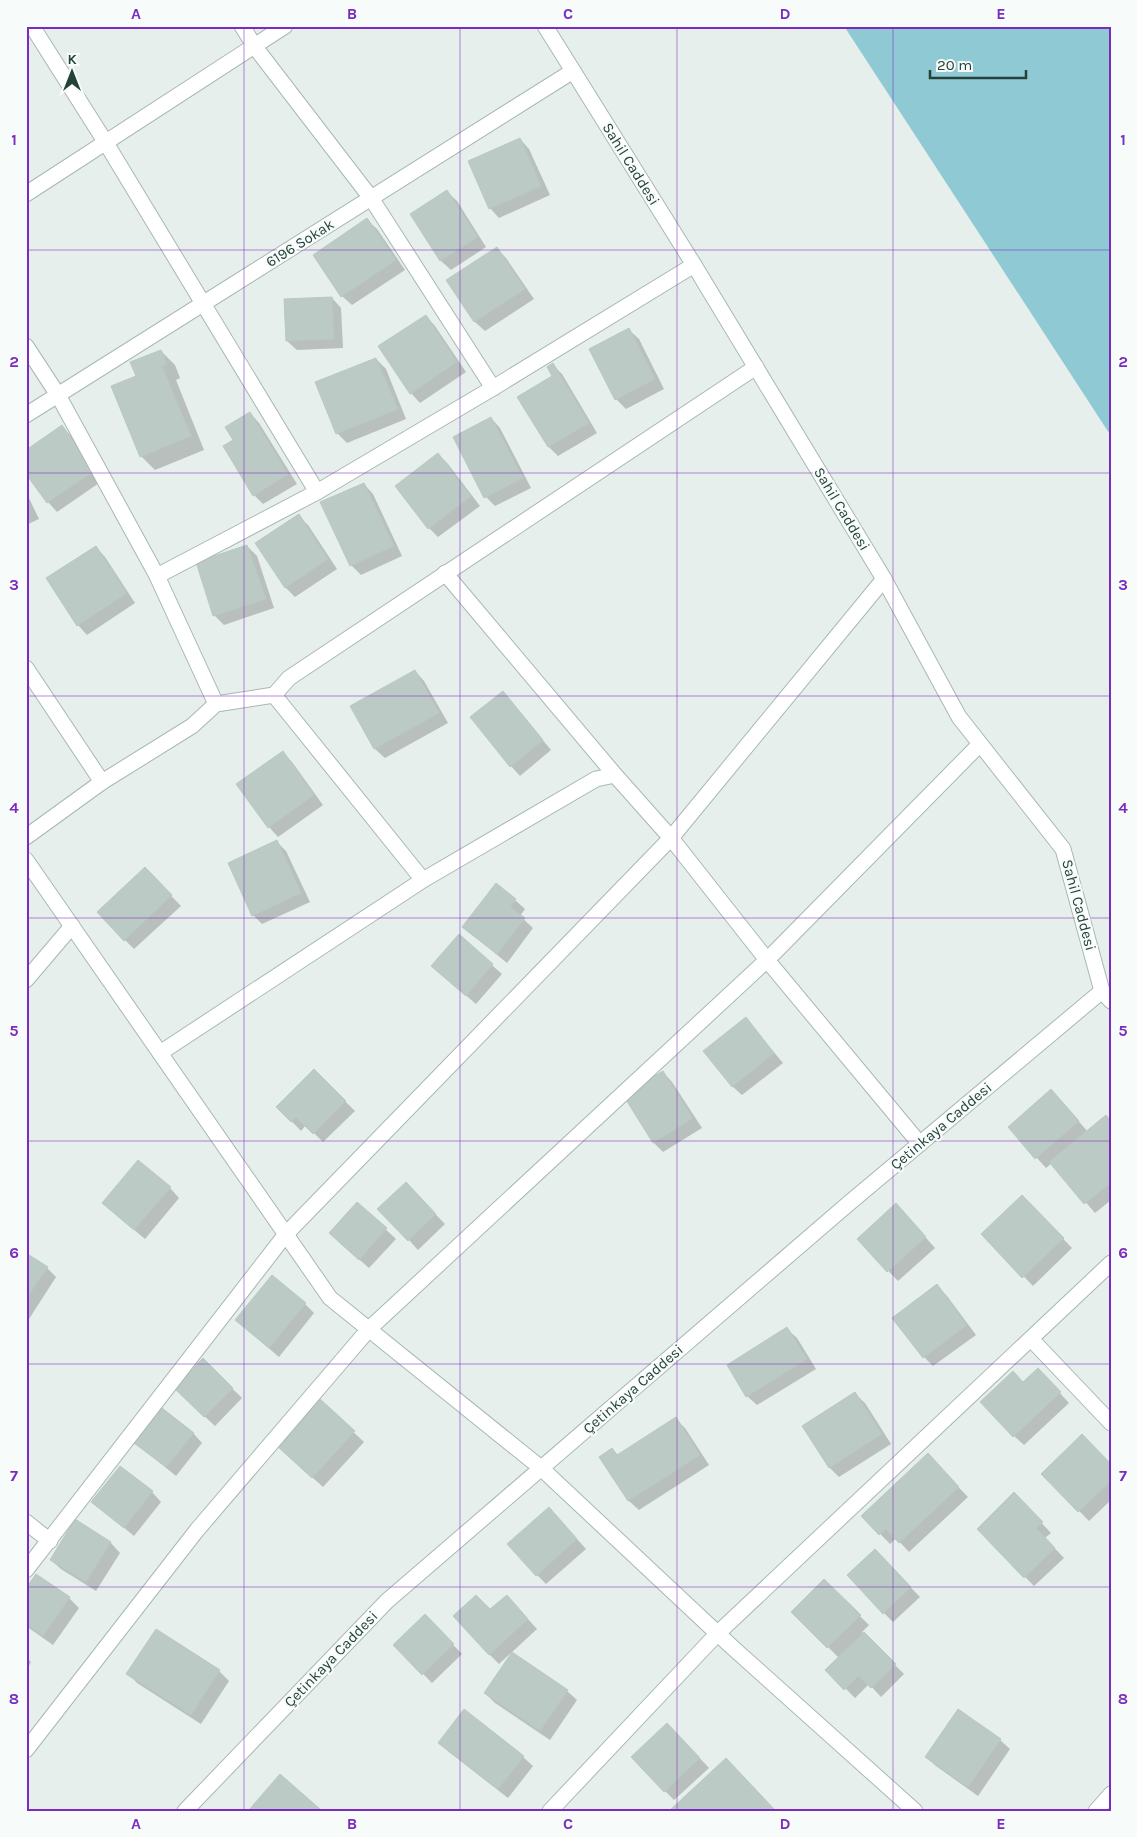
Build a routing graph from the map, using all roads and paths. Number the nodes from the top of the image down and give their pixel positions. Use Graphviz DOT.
graph roads {
  1 [pos="32,26"];
  2 [pos="242,26"];
  3 [pos="285,26"];
  4 [pos="545,26"];
  5 [pos="255,46"];
  6 [pos="573,71"];
  7 [pos="106,143"];
  8 [pos="26,194"];
  9 [pos="371,198"];
  10 [pos="694,265"];
  11 [pos="203,304"];
  12 [pos="26,346"];
  13 [pos="756,367"];
  14 [pos="493,388"];
  15 [pos="58,395"];
  16 [pos="26,415"];
  17 [pos="317,492"];
  18 [pos="445,573"];
  19 [pos="157,576"];
  20 [pos="884,579"];
  21 [pos="26,668"];
  22 [pos="274,696"];
  23 [pos="216,704"];
  24 [pos="980,744"];
  25 [pos="615,775"];
  26 [pos="102,782"];
  27 [pos="26,837"];
  28 [pos="671,838"];
  29 [pos="26,860"];
  30 [pos="422,880"];
  31 [pos="72,926"];
  32 [pos="766,960"];
  33 [pos="26,980"];
  34 [pos="1106,996"];
  35 [pos="160,1052"];
  36 [pos="920,1144"];
  37 [pos="286,1234"];
  38 [pos="1111,1263"];
  39 [pos="369,1329"];
  40 [pos="1030,1339"];
  41 [pos="1111,1423"];
  42 [pos="541,1468"];
  43 [pos="26,1522"];
  44 [pos="50,1540"];
  45 [pos="26,1570"];
  46 [pos="718,1634"];
  47 [pos="26,1750"];
  48 [pos="1111,1794"];
  49 [pos="185,1811"];
  50 [pos="550,1811"];
  51 [pos="915,1811"];
  52 [pos="1096,1811"];
  1 -- 7 [label="street"];
  2 -- 5 [label="street"];
  3 -- 5 [label="street"];
  4 -- 6 [label="street, Sahil Caddesi"];
  5 -- 7 [label="street"];
  5 -- 9 [label="street"];
  6 -- 9 [label="street, 6196 Sokak"];
  6 -- 10 [label="street, Sahil Caddesi"];
  7 -- 8 [label="street"];
  7 -- 11 [label="street"];
  9 -- 11 [label="street, 6196 Sokak"];
  9 -- 14 [label="street"];
  10 -- 13 [label="street, Sahil Caddesi"];
  10 -- 14 [label="street"];
  11 -- 15 [label="street, 6196 Sokak"];
  11 -- 17 [label="street"];
  12 -- 15 [label="street"];
  13 -- 18 [label="street"];
  13 -- 20 [label="street, Sahil Caddesi"];
  14 -- 17 [label="street"];
  15 -- 16 [label="street, 6196 Sokak"];
  15 -- 19 [label="street"];
  17 -- 19 [label="street"];
  18 -- 22 [label="street"];
  18 -- 25 [label="street"];
  19 -- 23 [label="street"];
  20 -- 24 [label="street, Sahil Caddesi"];
  20 -- 28 [label="street"];
  21 -- 26 [label="street"];
  22 -- 23 [label="street"];
  22 -- 30 [label="street"];
  23 -- 26 [label="street"];
  24 -- 32 [label="street"];
  24 -- 34 [label="street, Sahil Caddesi"];
  25 -- 28 [label="street"];
  25 -- 30 [label="street"];
  26 -- 27 [label="street"];
  28 -- 32 [label="street"];
  28 -- 37 [label="street"];
  29 -- 31 [label="street"];
  30 -- 35 [label="street"];
  31 -- 33 [label="street"];
  31 -- 35 [label="street"];
  32 -- 36 [label="street"];
  32 -- 39 [label="street"];
  34 -- 36 [label="street, Çetinkaya Caddesi"];
  35 -- 37 [label="street"];
  36 -- 42 [label="street, Çetinkaya Caddesi"];
  37 -- 39 [label="street"];
  37 -- 44 [label="street"];
  38 -- 40 [label="street"];
  39 -- 42 [label="street"];
  39 -- 47 [label="street"];
  40 -- 41 [label="street"];
  40 -- 46 [label="street"];
  42 -- 46 [label="street"];
  42 -- 49 [label="street, Çetinkaya Caddesi"];
  43 -- 44 [label="street"];
  44 -- 45 [label="street"];
  46 -- 50 [label="street"];
  46 -- 51 [label="street"];
  48 -- 52 [label="street"];
}
